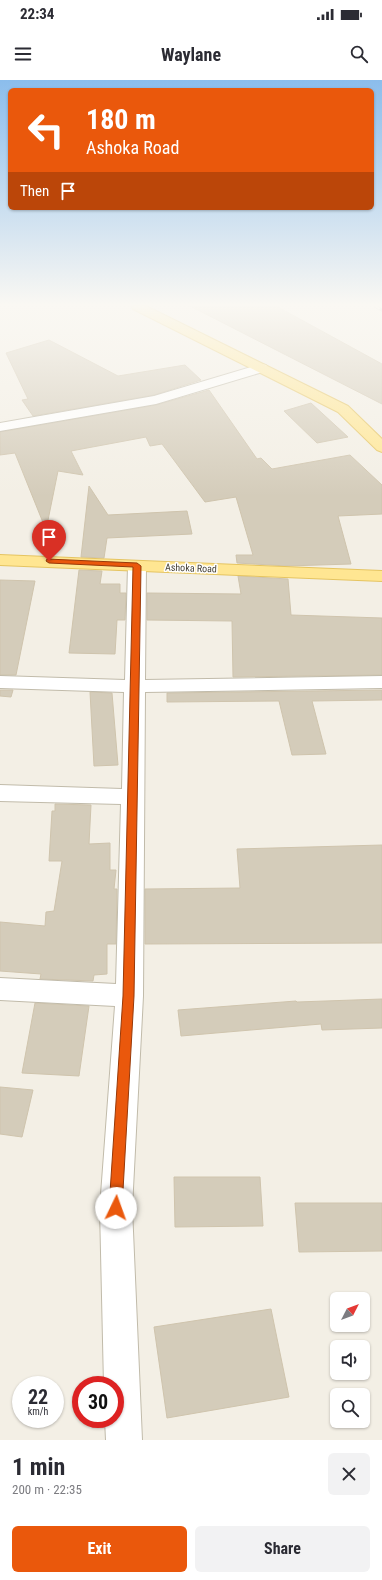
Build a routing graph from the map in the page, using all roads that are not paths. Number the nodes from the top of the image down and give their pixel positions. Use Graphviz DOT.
graph roads {
  1 [pos="256,369"];
  2 [pos="264,369"];
  3 [pos="0,427"];
  4 [pos="382,447"];
  5 [pos="0,560"];
  6 [pos="137,566"];
  7 [pos="382,576"];
  8 [pos="0,682"];
  9 [pos="382,682"];
  10 [pos="134,686"];
  11 [pos="0,792"];
  12 [pos="133,797"];
  13 [pos="0,989"];
  14 [pos="129,996"];
  15 [pos="124,1440"];
  1 -- 3 [label="street"];
  2 -- 4 [label="main road"];
  5 -- 6 [label="main road, Ashoka Road"];
  6 -- 7 [label="main road, Ashoka Road"];
  6 -- 10 [label="street"];
  8 -- 10 [label="street"];
  9 -- 10 [label="street"];
  10 -- 12 [label="street"];
  11 -- 12 [label="street"];
  12 -- 14 [label="street"];
  13 -- 14 [label="street"];
  14 -- 15 [label="street"];
}
